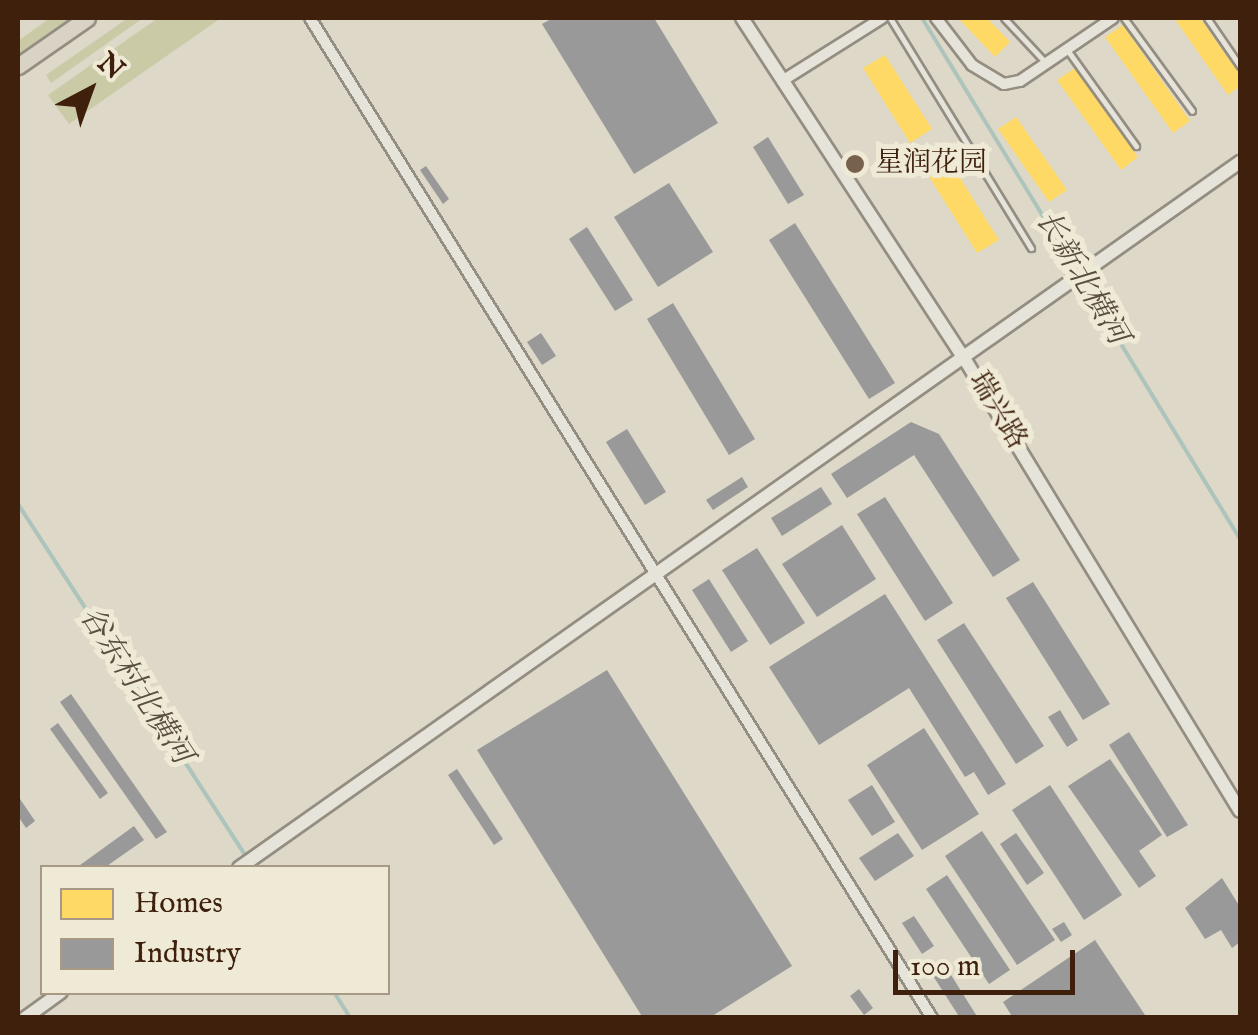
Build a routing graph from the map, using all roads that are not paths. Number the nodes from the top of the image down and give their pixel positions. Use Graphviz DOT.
graph roads {
  1 [pos="87,18"];
  2 [pos="310,18"];
  3 [pos="742,18"];
  4 [pos="882,18"];
  5 [pos="890,18"];
  6 [pos="936,18"];
  7 [pos="1004,18"];
  8 [pos="1114,18"];
  9 [pos="1124,18"];
  10 [pos="1207,18"];
  11 [pos="1066,49"];
  12 [pos="1046,63"];
  13 [pos="18,66"];
  14 [pos="1240,66"];
  15 [pos="782,81"];
  16 [pos="1192,111"];
  17 [pos="1136,146"];
  18 [pos="1240,162"];
  19 [pos="1032,248"];
  20 [pos="964,358"];
  21 [pos="656,576"];
  22 [pos="1240,812"];
  23 [pos="243,865"];
  24 [pos="56,995"];
  25 [pos="25,1018"];
  26 [pos="932,1018"];
  1 -- 13 [label="main road"];
  2 -- 21 [label="street"];
  3 -- 15 [label="street, 瑞兴路"];
  4 -- 15 [label="street"];
  5 -- 19 [label="lane"];
  6 -- 12 [label="street"];
  7 -- 12 [label="lane"];
  8 -- 11 [label="street"];
  9 -- 16 [label="lane"];
  10 -- 14 [label="lane"];
  11 -- 12 [label="street"];
  11 -- 17 [label="lane"];
  15 -- 20 [label="street, 瑞兴路"];
  18 -- 20 [label="street"];
  20 -- 21 [label="street"];
  20 -- 22 [label="street, 瑞兴路"];
  21 -- 23 [label="street"];
  21 -- 26 [label="street"];
  24 -- 25 [label="street"];
}
